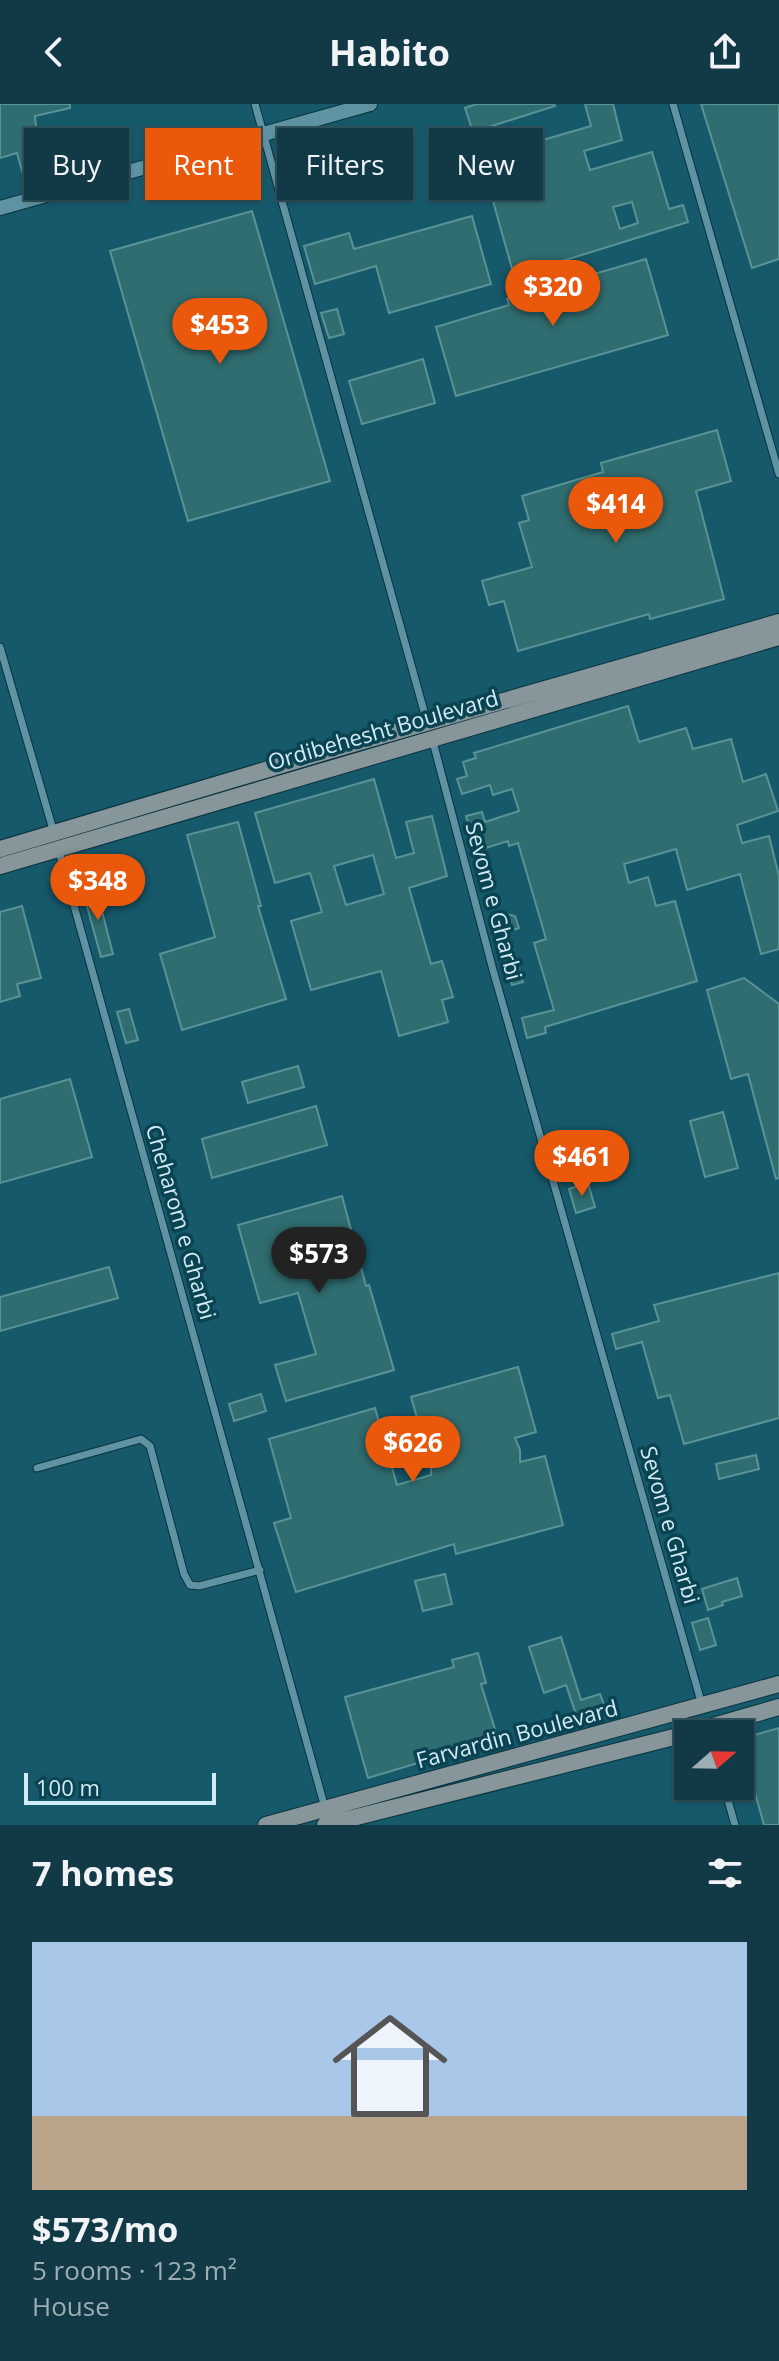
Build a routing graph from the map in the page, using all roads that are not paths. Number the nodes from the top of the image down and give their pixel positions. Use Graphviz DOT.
graph roads {
  1 [pos="255,104"];
  2 [pos="370,104"];
  3 [pos="673,104"];
  4 [pos="263,132"];
  5 [pos="0,208"];
  6 [pos="779,474"];
  7 [pos="779,622"];
  8 [pos="779,637"];
  9 [pos="0,647"];
  10 [pos="428,724"];
  11 [pos="432,741"];
  12 [pos="53,831"];
  13 [pos="0,849"];
  14 [pos="58,849"];
  15 [pos="0,866"];
  16 [pos="37,1468"];
  17 [pos="260,1570"];
  18 [pos="779,1684"];
  19 [pos="733,1698"];
  20 [pos="702,1707"];
  21 [pos="779,1707"];
  22 [pos="678,1714"];
  23 [pos="739,1719"];
  24 [pos="695,1720"];
  25 [pos="706,1720"];
  26 [pos="674,1737"];
  27 [pos="728,1800"];
  28 [pos="366,1805"];
  29 [pos="321,1820"];
  30 [pos="266,1825"];
  31 [pos="735,1825"];
  1 -- 4 [label="lane, Sevom e Gharbi"];
  2 -- 4 [label="street"];
  3 -- 6 [label="lane"];
  4 -- 5 [label="street"];
  4 -- 10 [label="lane, Sevom e Gharbi"];
  7 -- 10 [label="street, Ordibehesht Boulevard"];
  8 -- 11 [label="street, Ordibehesht Boulevard"];
  9 -- 12 [label="lane, Cheharom e Gharbi"];
  10 -- 11 [label="lane, Sevom e Gharbi"];
  10 -- 12 [label="street, Ordibehesht Boulevard"];
  11 -- 14 [label="street, Ordibehesht Boulevard"];
  11 -- 20 [label="lane, Sevom e Gharbi"];
  12 -- 13 [label="street, Ordibehesht Boulevard"];
  12 -- 14 [label="lane, Cheharom e Gharbi"];
  14 -- 15 [label="street, Ordibehesht Boulevard"];
  14 -- 17 [label="lane, Cheharom e Gharbi"];
  16 -- 17 [label="lane"];
  17 -- 29 [label="lane, Cheharom e Gharbi"];
  18 -- 19 [label="street, Farvardin Boulevard"];
  19 -- 20 [label="street, Farvardin Boulevard"];
  19 -- 23 [label="street"];
  20 -- 22 [label="street, Farvardin Boulevard"];
  20 -- 25 [label="street"];
  21 -- 23 [label="street, Farvardin Boulevard"];
  22 -- 24 [label="street"];
  22 -- 28 [label="street, Farvardin Boulevard"];
  26 -- 28 [label="street, Farvardin Boulevard"];
  27 -- 31 [label="lane"];
  28 -- 29 [label="street, Farvardin Boulevard"];
  29 -- 30 [label="street, Farvardin Boulevard"];
}
